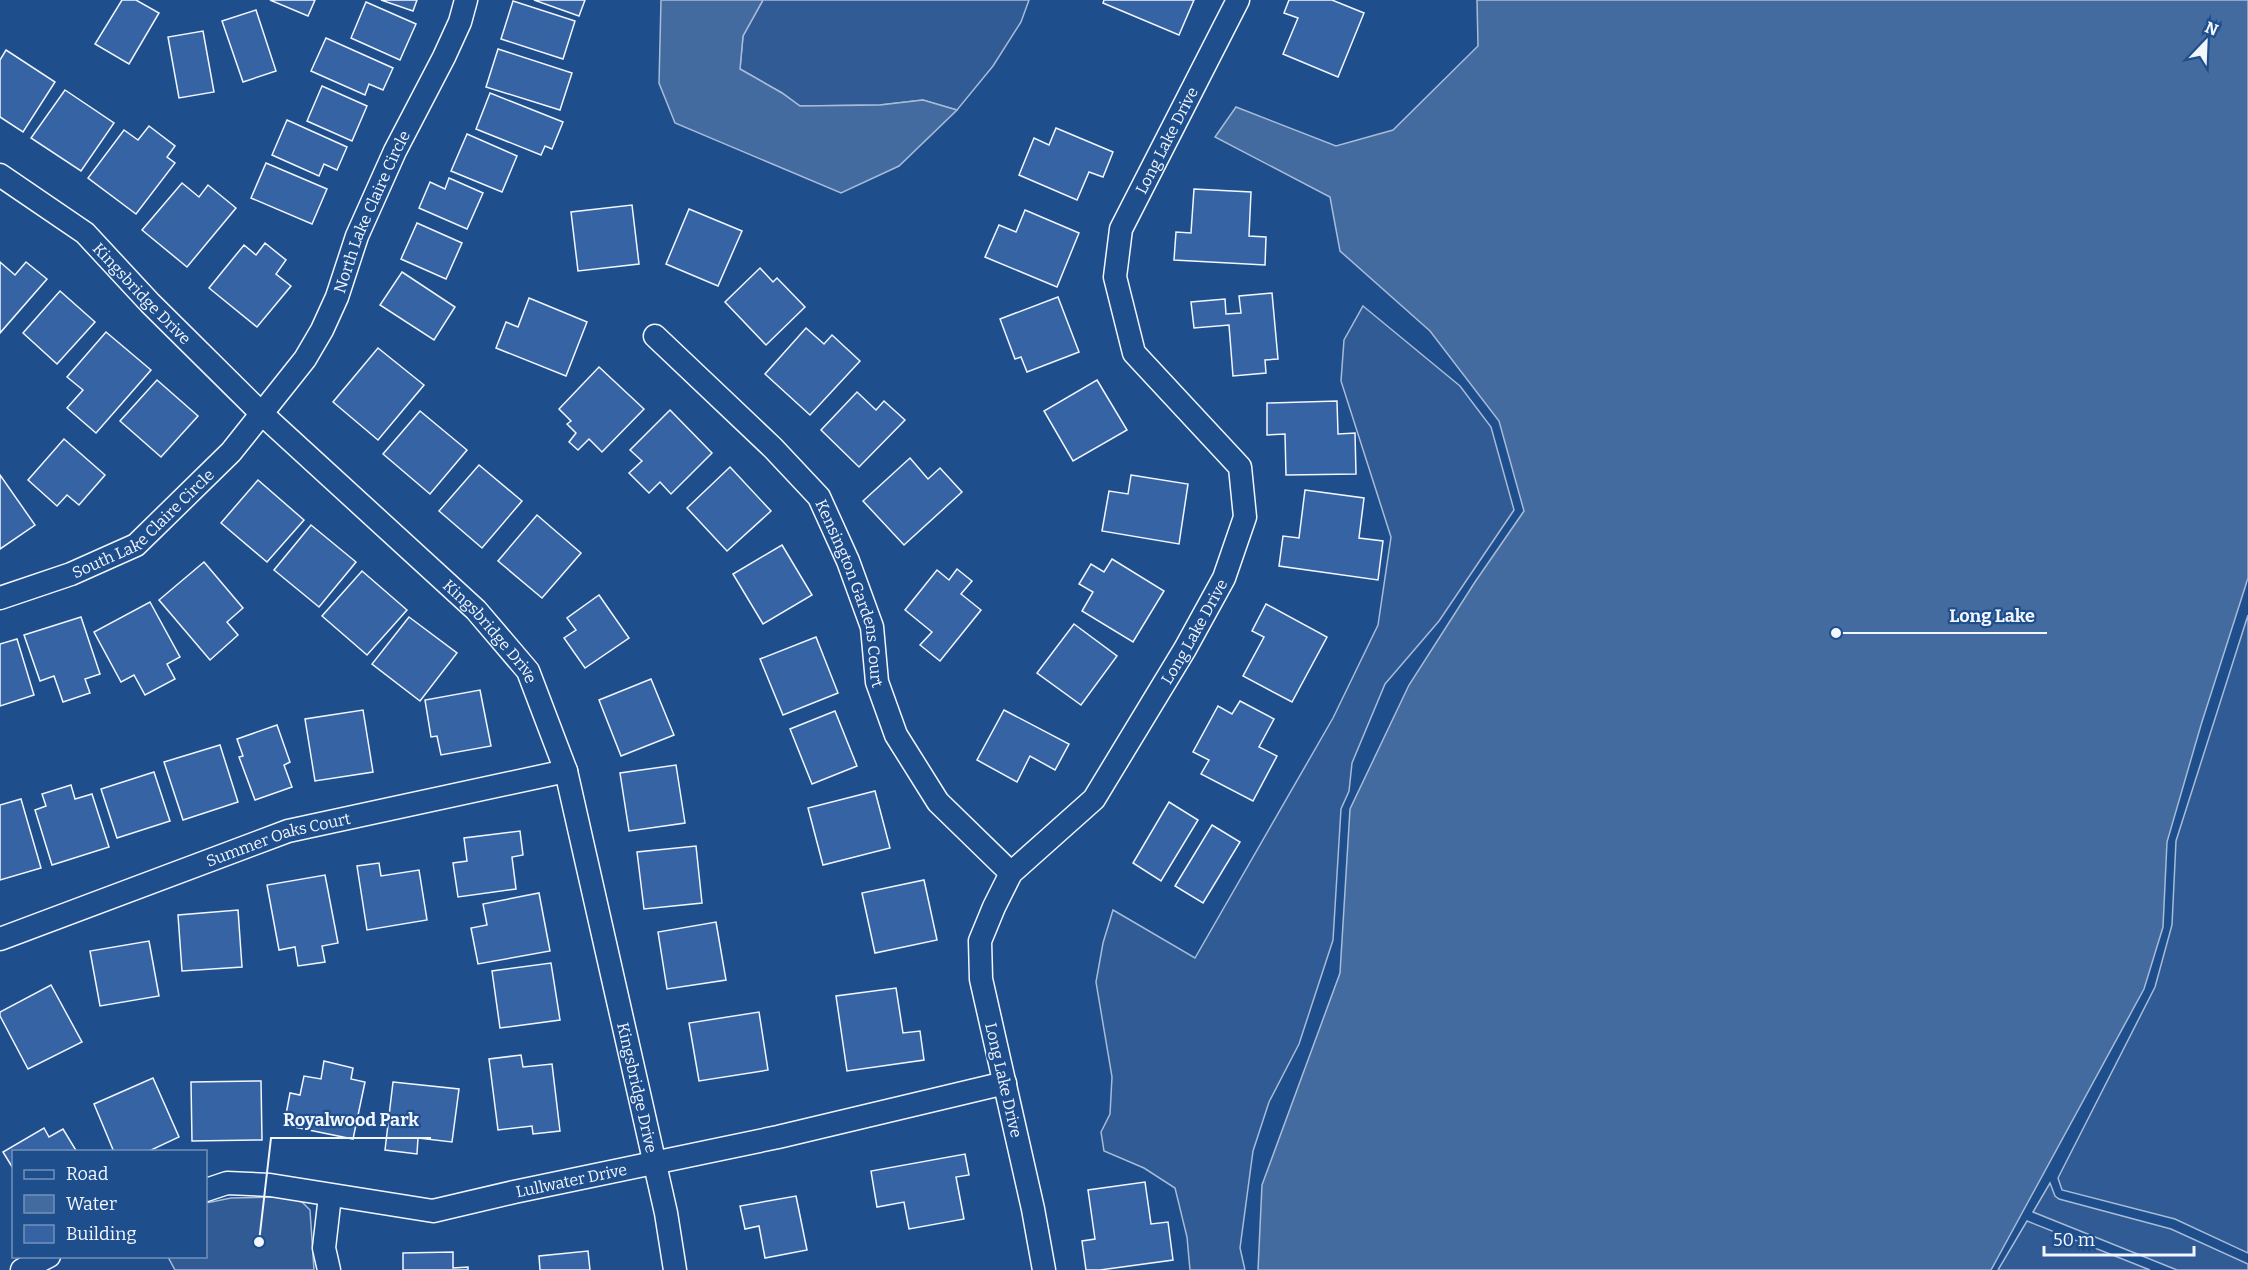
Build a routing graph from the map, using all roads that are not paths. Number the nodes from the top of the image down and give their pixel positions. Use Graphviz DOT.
graph roads {
  1 [pos="466,0"];
  2 [pos="1238,0"];
  3 [pos="0,176"];
  4 [pos="655,336"];
  5 [pos="261,413"];
  6 [pos="0,598"];
  7 [pos="566,771"];
  8 [pos="1011,873"];
  9 [pos="0,939"];
  10 [pos="1005,1083"];
  11 [pos="654,1162"];
  12 [pos="207,1190"];
  13 [pos="330,1196"];
  14 [pos="47,1258"];
  15 [pos="22,1270"];
  16 [pos="329,1270"];
  17 [pos="675,1270"];
  18 [pos="1044,1270"];
  1 -- 5 [label="street, North Lake Claire Circle"];
  2 -- 8 [label="street, Long Lake Drive"];
  3 -- 5 [label="street, Kingsbridge Drive"];
  4 -- 8 [label="street, Kensington Gardens Court"];
  5 -- 6 [label="street, South Lake Claire Circle"];
  5 -- 7 [label="street, Kingsbridge Drive"];
  7 -- 9 [label="street, Summer Oaks Court"];
  7 -- 11 [label="street, Kingsbridge Drive"];
  8 -- 10 [label="street, Long Lake Drive"];
  10 -- 11 [label="street, Lullwater Drive"];
  10 -- 18 [label="street, Long Lake Drive"];
  11 -- 13 [label="street, Lullwater Drive"];
  11 -- 17 [label="street, Kingsbridge Drive"];
  12 -- 13 [label="street, Lullwater Drive"];
  13 -- 16 [label="street"];
  14 -- 15 [label="street"];
}
